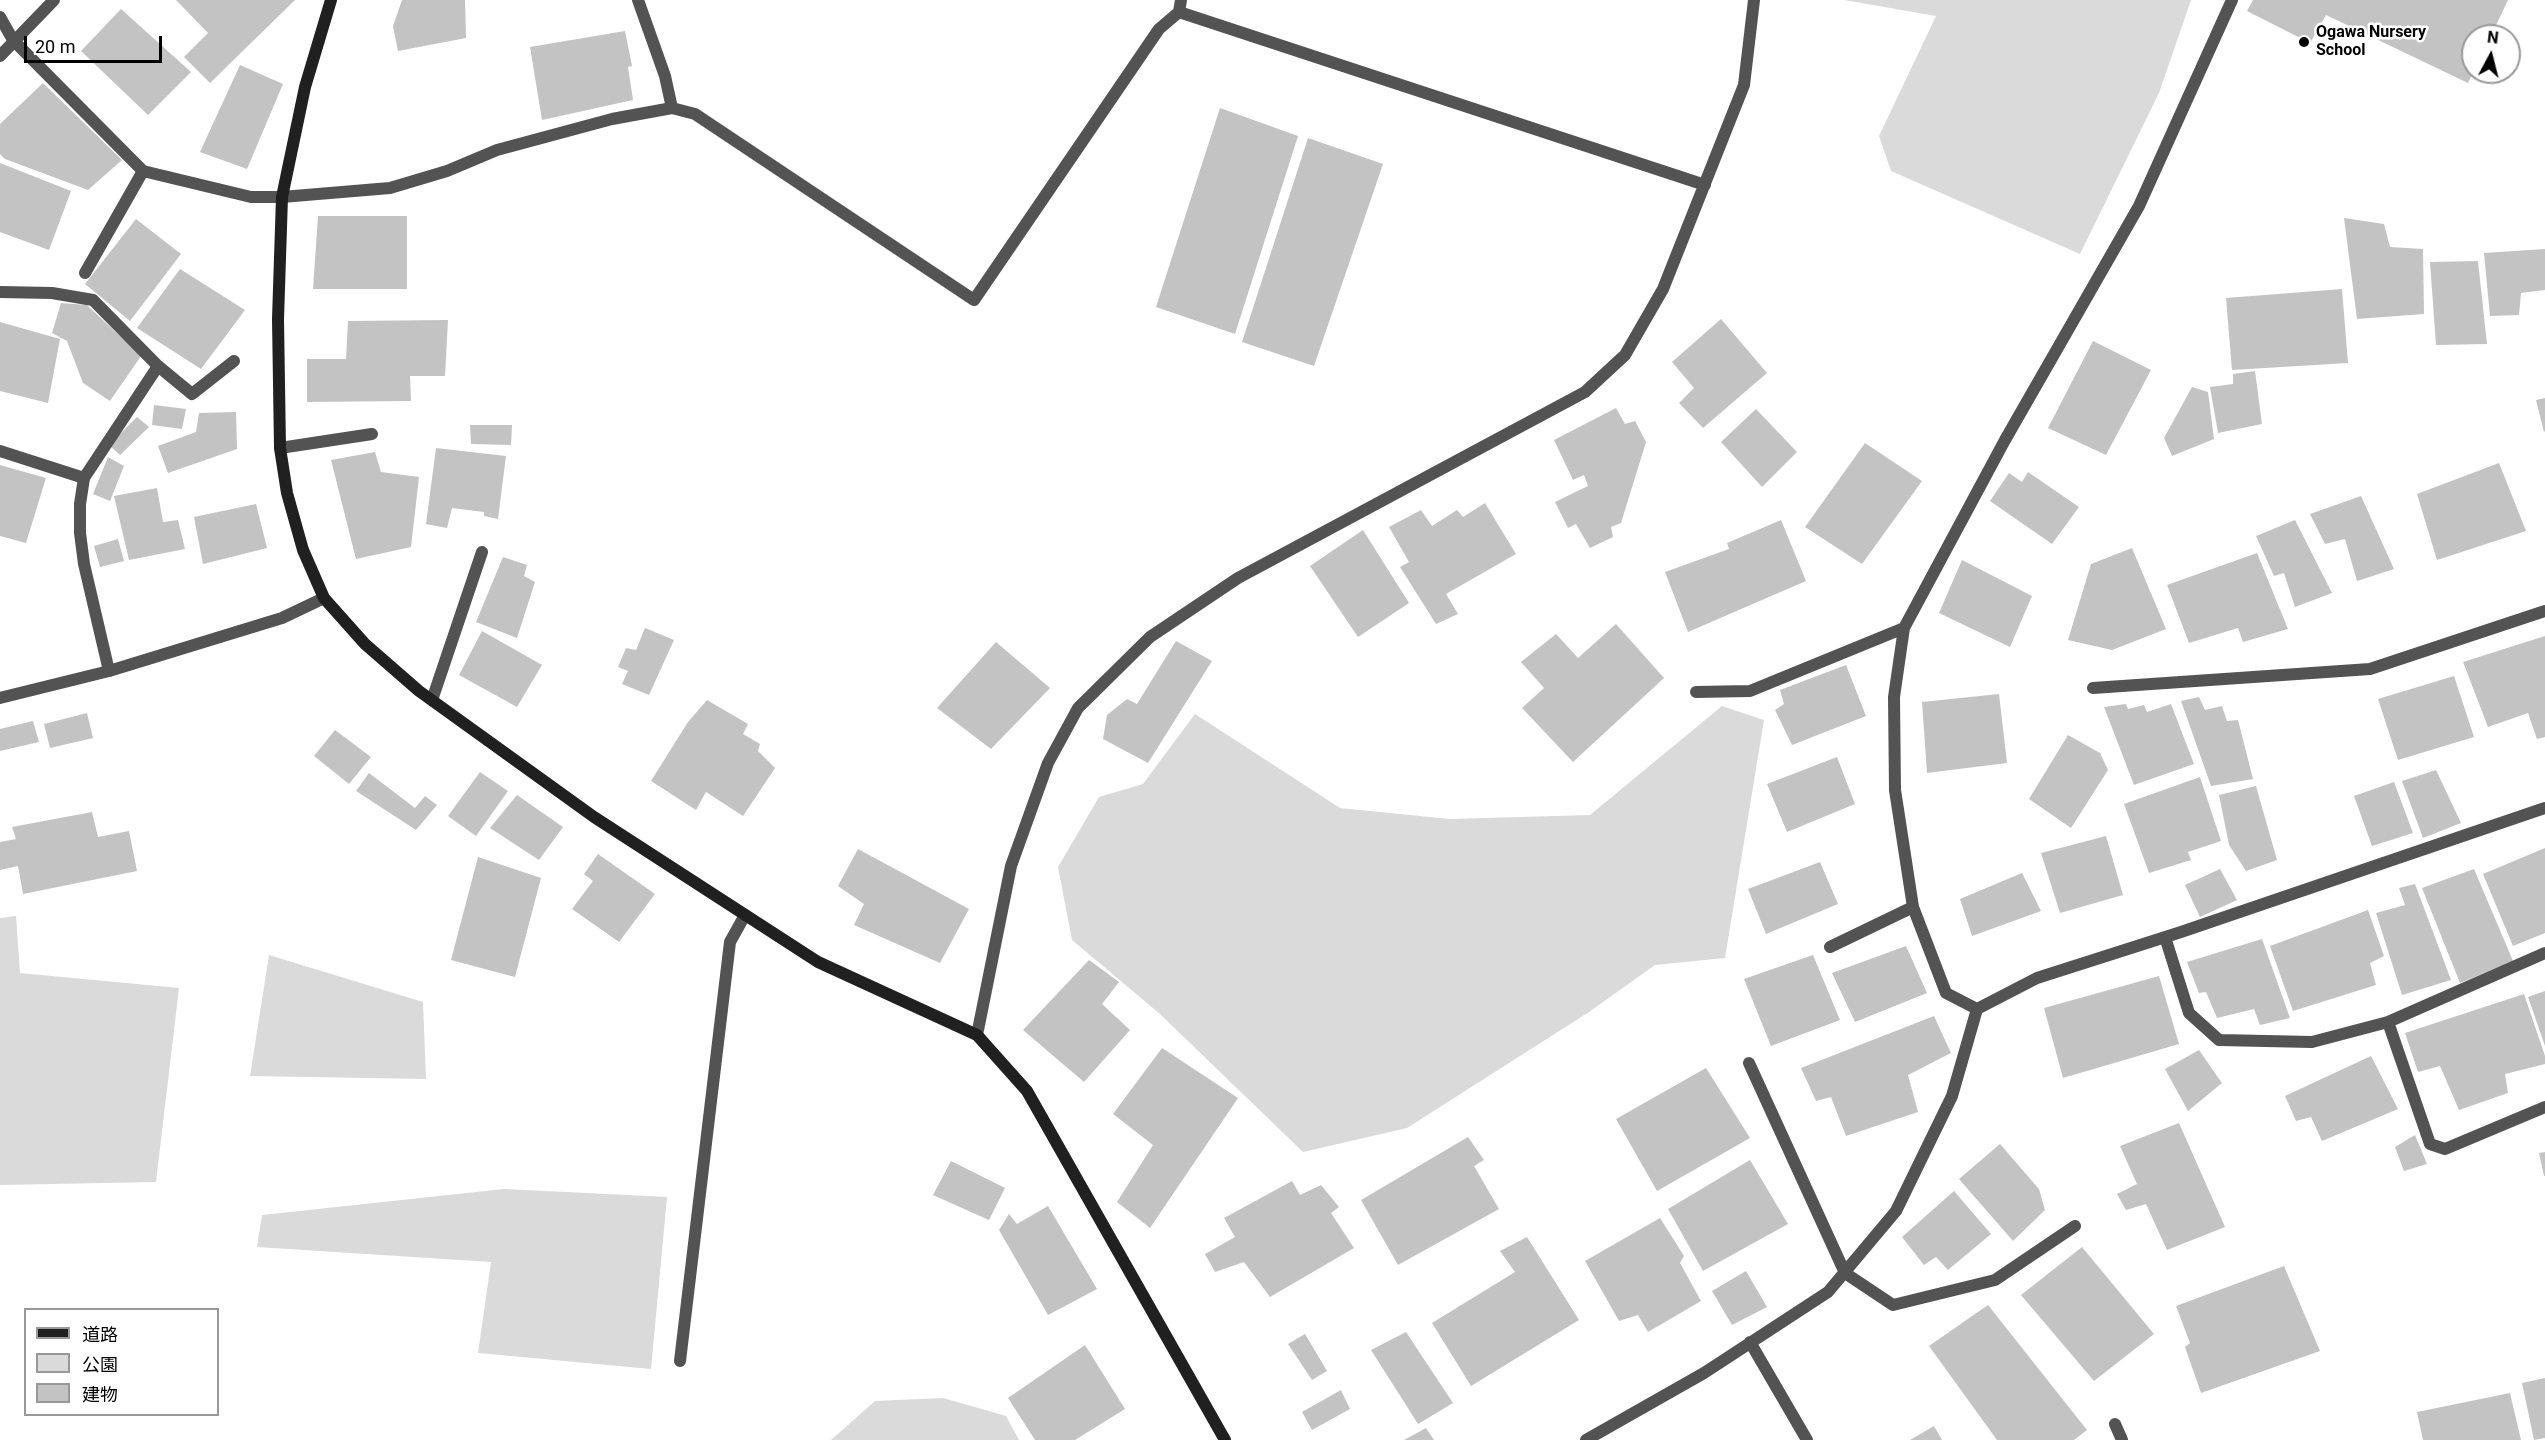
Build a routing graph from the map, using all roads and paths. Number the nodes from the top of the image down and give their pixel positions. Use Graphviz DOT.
graph roads {
  1 [pos="54,0"];
  2 [pos="331,0"];
  3 [pos="638,0"];
  4 [pos="1755,0"];
  5 [pos="2232,0"];
  6 [pos="1180,6"];
  7 [pos="0,17"];
  8 [pos="13,40"];
  9 [pos="0,56"];
  10 [pos="672,108"];
  11 [pos="143,171"];
  12 [pos="1705,185"];
  13 [pos="282,196"];
  14 [pos="84,273"];
  15 [pos="0,292"];
  16 [pos="234,361"];
  17 [pos="158,366"];
  18 [pos="372,434"];
  19 [pos="280,448"];
  20 [pos="0,451"];
  21 [pos="84,478"];
  22 [pos="482,552"];
  23 [pos="324,598"];
  24 [pos="2545,611"];
  25 [pos="1905,628"];
  26 [pos="109,671"];
  27 [pos="2093,688"];
  28 [pos="1696,693"];
  29 [pos="0,698"];
  30 [pos="432,700"];
  31 [pos="2545,808"];
  32 [pos="1913,907"];
  33 [pos="745,915"];
  34 [pos="2166,938"];
  35 [pos="1830,947"];
  36 [pos="2545,953"];
  37 [pos="1977,1010"];
  38 [pos="2388,1022"];
  39 [pos="977,1035"];
  40 [pos="1749,1063"];
  41 [pos="2545,1107"];
  42 [pos="2075,1226"];
  43 [pos="1845,1273"];
  44 [pos="1750,1342"];
  45 [pos="680,1361"];
  46 [pos="2115,1424"];
  47 [pos="1225,1440"];
  48 [pos="1586,1440"];
  49 [pos="1807,1440"];
  50 [pos="2122,1440"];
  1 -- 8 [label="street"];
  2 -- 13 [label="street"];
  3 -- 10 [label="street"];
  4 -- 12 [label="street"];
  5 -- 25 [label="street"];
  6 -- 10 [label="street"];
  6 -- 12 [label="street"];
  7 -- 8 [label="street"];
  8 -- 9 [label="street"];
  8 -- 11 [label="street"];
  10 -- 13 [label="street"];
  11 -- 13 [label="street"];
  11 -- 14 [label="street"];
  12 -- 39 [label="street"];
  13 -- 19 [label="street"];
  15 -- 17 [label="street"];
  16 -- 17 [label="street"];
  17 -- 21 [label="street"];
  18 -- 19 [label="street"];
  19 -- 23 [label="street"];
  20 -- 21 [label="street"];
  21 -- 26 [label="street"];
  22 -- 30 [label="street"];
  23 -- 26 [label="street"];
  23 -- 30 [label="street"];
  24 -- 27 [label="street"];
  25 -- 28 [label="street"];
  25 -- 32 [label="street"];
  26 -- 29 [label="street"];
  30 -- 33 [label="street"];
  31 -- 34 [label="street"];
  32 -- 35 [label="street"];
  32 -- 37 [label="street"];
  33 -- 39 [label="street"];
  33 -- 45 [label="street"];
  34 -- 37 [label="street"];
  34 -- 38 [label="street"];
  36 -- 38 [label="street"];
  37 -- 43 [label="street"];
  38 -- 41 [label="street"];
  39 -- 47 [label="street"];
  40 -- 43 [label="street"];
  42 -- 43 [label="street"];
  43 -- 44 [label="street"];
  44 -- 48 [label="street"];
  44 -- 49 [label="street"];
  46 -- 50 [label="street"];
}
